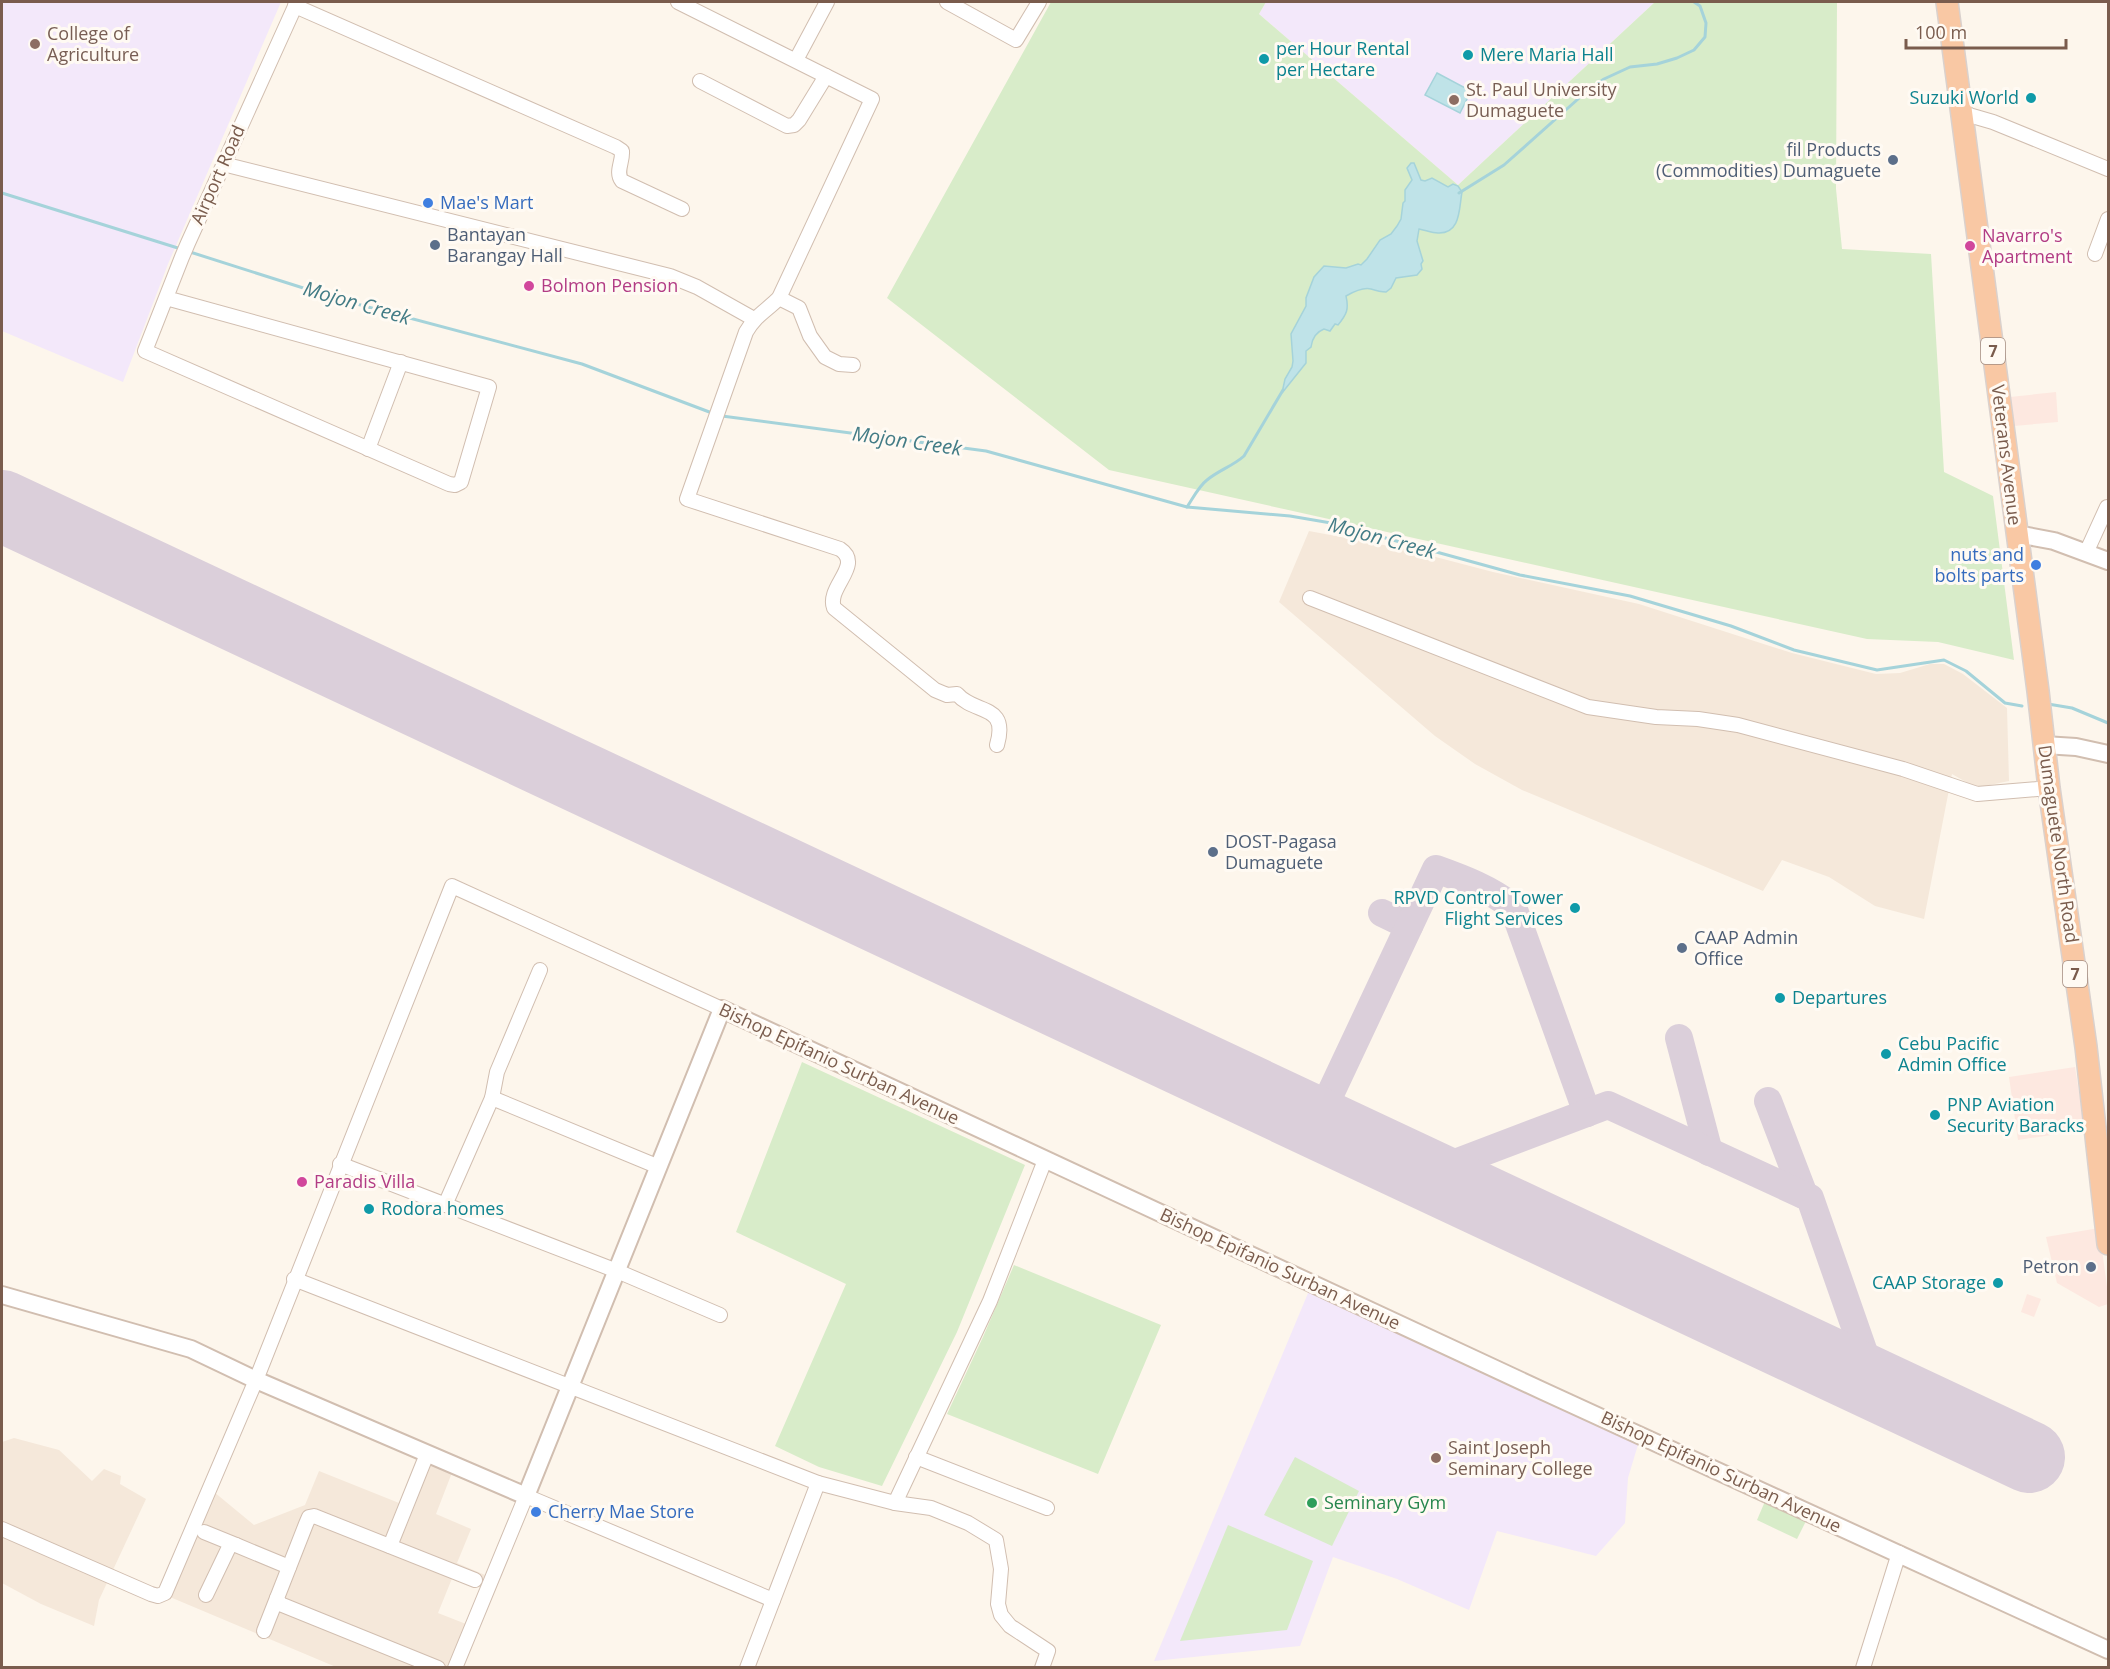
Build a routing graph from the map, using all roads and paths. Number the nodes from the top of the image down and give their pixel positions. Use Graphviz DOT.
graph roads {
  1 [pos="678,2"];
  2 [pos="827,2"];
  3 [pos="947,2"];
  4 [pos="1039,2"];
  5 [pos="1947,2"];
  6 [pos="296,4"];
  7 [pos="796,60"];
  8 [pos="826,76"];
  9 [pos="700,81"];
  10 [pos="1962,113"];
  11 [pos="223,165"];
  12 [pos="2109,169"];
  13 [pos="682,209"];
  14 [pos="2109,219"];
  15 [pos="2095,254"];
  16 [pos="166,298"];
  17 [pos="779,298"];
  18 [pos="754,319"];
  19 [pos="400,362"];
  20 [pos="853,365"];
  21 [pos="368,449"];
  22 [pos="2107,507"];
  23 [pos="2017,534"];
  24 [pos="2086,553"];
  25 [pos="2109,561"];
  26 [pos="1310,598"];
  27 [pos="2039,695"];
  28 [pos="997,745"];
  29 [pos="2044,745"];
  30 [pos="2109,754"];
  31 [pos="2049,788"];
  32 [pos="540,970"];
  33 [pos="722,1009"];
  34 [pos="492,1098"];
  35 [pos="2102,1141"];
  36 [pos="1045,1160"];
  37 [pos="340,1164"];
  38 [pos="659,1167"];
  39 [pos="445,1204"];
  40 [pos="2109,1244"];
  41 [pos="617,1271"];
  42 [pos="294,1279"];
  43 [pos="2,1294"];
  44 [pos="720,1315"];
  45 [pos="256,1380"];
  46 [pos="570,1387"];
  47 [pos="428,1454"];
  48 [pos="916,1456"];
  49 [pos="818,1483"];
  50 [pos="526,1496"];
  51 [pos="895,1503"];
  52 [pos="1047,1508"];
  53 [pos="2,1529"];
  54 [pos="204,1532"];
  55 [pos="236,1545"];
  56 [pos="390,1546"];
  57 [pos="1899,1553"];
  58 [pos="289,1567"];
  59 [pos="475,1580"];
  60 [pos="206,1595"];
  61 [pos="277,1598"];
  62 [pos="773,1600"];
  63 [pos="264,1631"];
  64 [pos="2109,1650"];
  65 [pos="438,1668"];
  66 [pos="455,1668"];
  67 [pos="747,1668"];
  68 [pos="1041,1668"];
  69 [pos="1863,1668"];
  1 -- 7 [label="street"];
  2 -- 7 [label="street"];
  3 -- 4 [label="street"];
  5 -- 10 [label="highway, Veterans Avenue / 7"];
  6 -- 11 [label="street, Airport Road"];
  6 -- 13 [label="street"];
  7 -- 8 [label="street"];
  8 -- 9 [label="street"];
  8 -- 17 [label="street"];
  10 -- 12 [label="street"];
  10 -- 23 [label="highway, Veterans Avenue / 7"];
  11 -- 16 [label="street, Airport Road"];
  11 -- 18 [label="street"];
  14 -- 15 [label="street"];
  16 -- 19 [label="street"];
  16 -- 21 [label="street, Airport Road"];
  17 -- 18 [label="street"];
  17 -- 20 [label="street"];
  18 -- 28 [label="street"];
  19 -- 21 [label="street"];
  19 -- 21 [label="street"];
  22 -- 24 [label="street"];
  23 -- 24 [label="street"];
  23 -- 27 [label="highway, Veterans Avenue / 7"];
  24 -- 25 [label="street"];
  26 -- 31 [label="street"];
  27 -- 29 [label="highway, Dumaguete North Road / 7"];
  29 -- 30 [label="street"];
  29 -- 31 [label="highway, Dumaguete North Road / 7"];
  31 -- 35 [label="highway, Dumaguete North Road / 7"];
  32 -- 34 [label="street"];
  33 -- 36 [label="street, Bishop Epifanio Surban Avenue"];
  33 -- 37 [label="street, Bishop Epifanio Surban Avenue"];
  33 -- 38 [label="street"];
  34 -- 38 [label="street"];
  34 -- 39 [label="street"];
  35 -- 40 [label="highway, Dumaguete North Road / 7"];
  36 -- 48 [label="street"];
  36 -- 57 [label="street, Bishop Epifanio Surban Avenue"];
  37 -- 39 [label="street"];
  37 -- 42 [label="street"];
  38 -- 41 [label="street"];
  39 -- 41 [label="street"];
  41 -- 44 [label="street"];
  41 -- 46 [label="street"];
  42 -- 45 [label="street"];
  42 -- 46 [label="street"];
  43 -- 45 [label="street"];
  45 -- 47 [label="street"];
  45 -- 53 [label="street"];
  46 -- 49 [label="street"];
  46 -- 50 [label="street"];
  47 -- 50 [label="street"];
  47 -- 56 [label="street"];
  48 -- 51 [label="street"];
  48 -- 52 [label="street"];
  49 -- 51 [label="street"];
  49 -- 62 [label="street"];
  50 -- 62 [label="street"];
  50 -- 66 [label="street"];
  51 -- 68 [label="street"];
  54 -- 55 [label="street"];
  55 -- 58 [label="street"];
  55 -- 60 [label="street"];
  56 -- 58 [label="street"];
  56 -- 59 [label="street"];
  57 -- 64 [label="street, Bishop Epifanio Surban Avenue"];
  57 -- 69 [label="street"];
  58 -- 61 [label="street"];
  61 -- 63 [label="street"];
  61 -- 65 [label="street"];
  62 -- 67 [label="street"];
}
